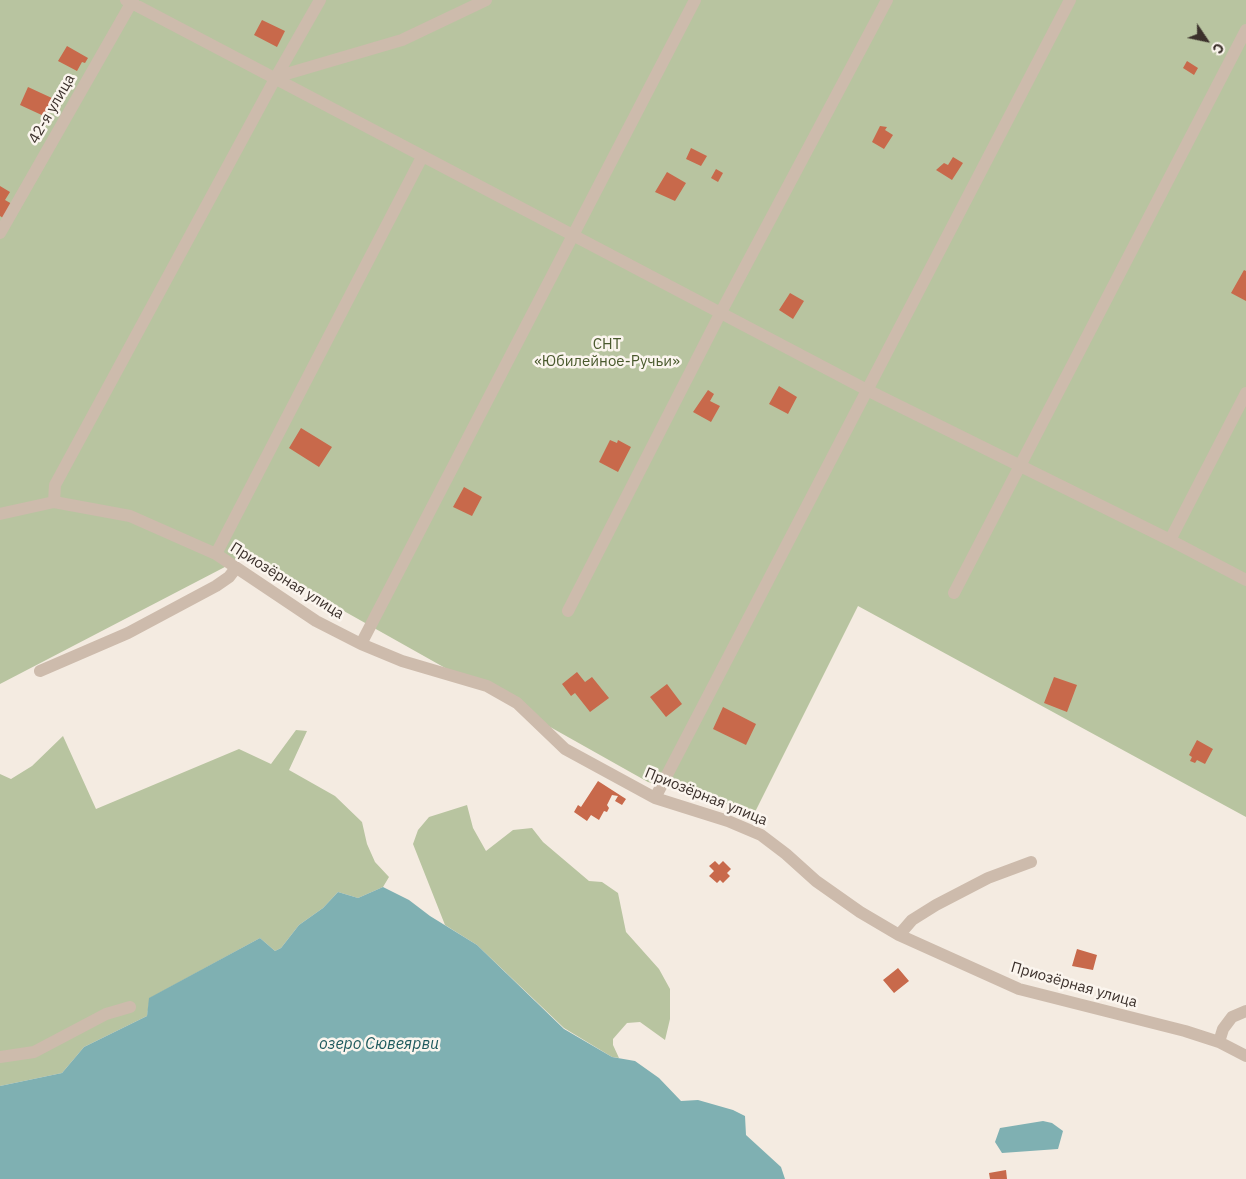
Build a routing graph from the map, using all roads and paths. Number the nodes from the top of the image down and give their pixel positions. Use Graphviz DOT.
graph roads {
  1 [pos="320,0"];
  2 [pos="486,0"];
  3 [pos="695,0"];
  4 [pos="887,0"];
  5 [pos="1070,0"];
  6 [pos="130,1"];
  7 [pos="1246,30"];
  8 [pos="276,77"];
  9 [pos="422,157"];
  10 [pos="0,233"];
  11 [pos="572,234"];
  12 [pos="720,314"];
  13 [pos="869,391"];
  14 [pos="1246,393"];
  15 [pos="1019,467"];
  16 [pos="54,502"];
  17 [pos="0,514"];
  18 [pos="1170,540"];
  19 [pos="216,554"];
  20 [pos="236,568"];
  21 [pos="1246,580"];
  22 [pos="954,593"];
  23 [pos="568,611"];
  24 [pos="361,644"];
  25 [pos="40,671"];
  26 [pos="656,798"];
  27 [pos="1031,862"];
  28 [pos="899,935"];
  29 [pos="130,1007"];
  30 [pos="1246,1011"];
  31 [pos="1219,1042"];
  32 [pos="1246,1056"];
  33 [pos="0,1057"];
  1 -- 8 [label="street"];
  2 -- 8 [label="street"];
  3 -- 11 [label="street"];
  4 -- 12 [label="street"];
  5 -- 13 [label="street"];
  6 -- 8 [label="street"];
  6 -- 10 [label="street, 42-я улица"];
  7 -- 15 [label="street"];
  8 -- 9 [label="street"];
  8 -- 16 [label="street"];
  9 -- 11 [label="street"];
  9 -- 19 [label="street"];
  11 -- 12 [label="street"];
  11 -- 24 [label="street"];
  12 -- 13 [label="street"];
  12 -- 23 [label="street"];
  13 -- 15 [label="street"];
  13 -- 26 [label="street"];
  14 -- 18 [label="street"];
  15 -- 18 [label="street"];
  15 -- 22 [label="street"];
  16 -- 17 [label="street"];
  16 -- 19 [label="street, Приозёрная улица"];
  18 -- 21 [label="street"];
  19 -- 20 [label="street, Приозёрная улица"];
  20 -- 24 [label="street, Приозёрная улица"];
  20 -- 25 [label="street"];
  24 -- 26 [label="street, Приозёрная улица"];
  26 -- 28 [label="street, Приозёрная улица"];
  27 -- 28 [label="street"];
  28 -- 31 [label="street, Приозёрная улица"];
  29 -- 33 [label="street"];
  30 -- 31 [label="street"];
  31 -- 32 [label="street, Приозёрная улица"];
}
